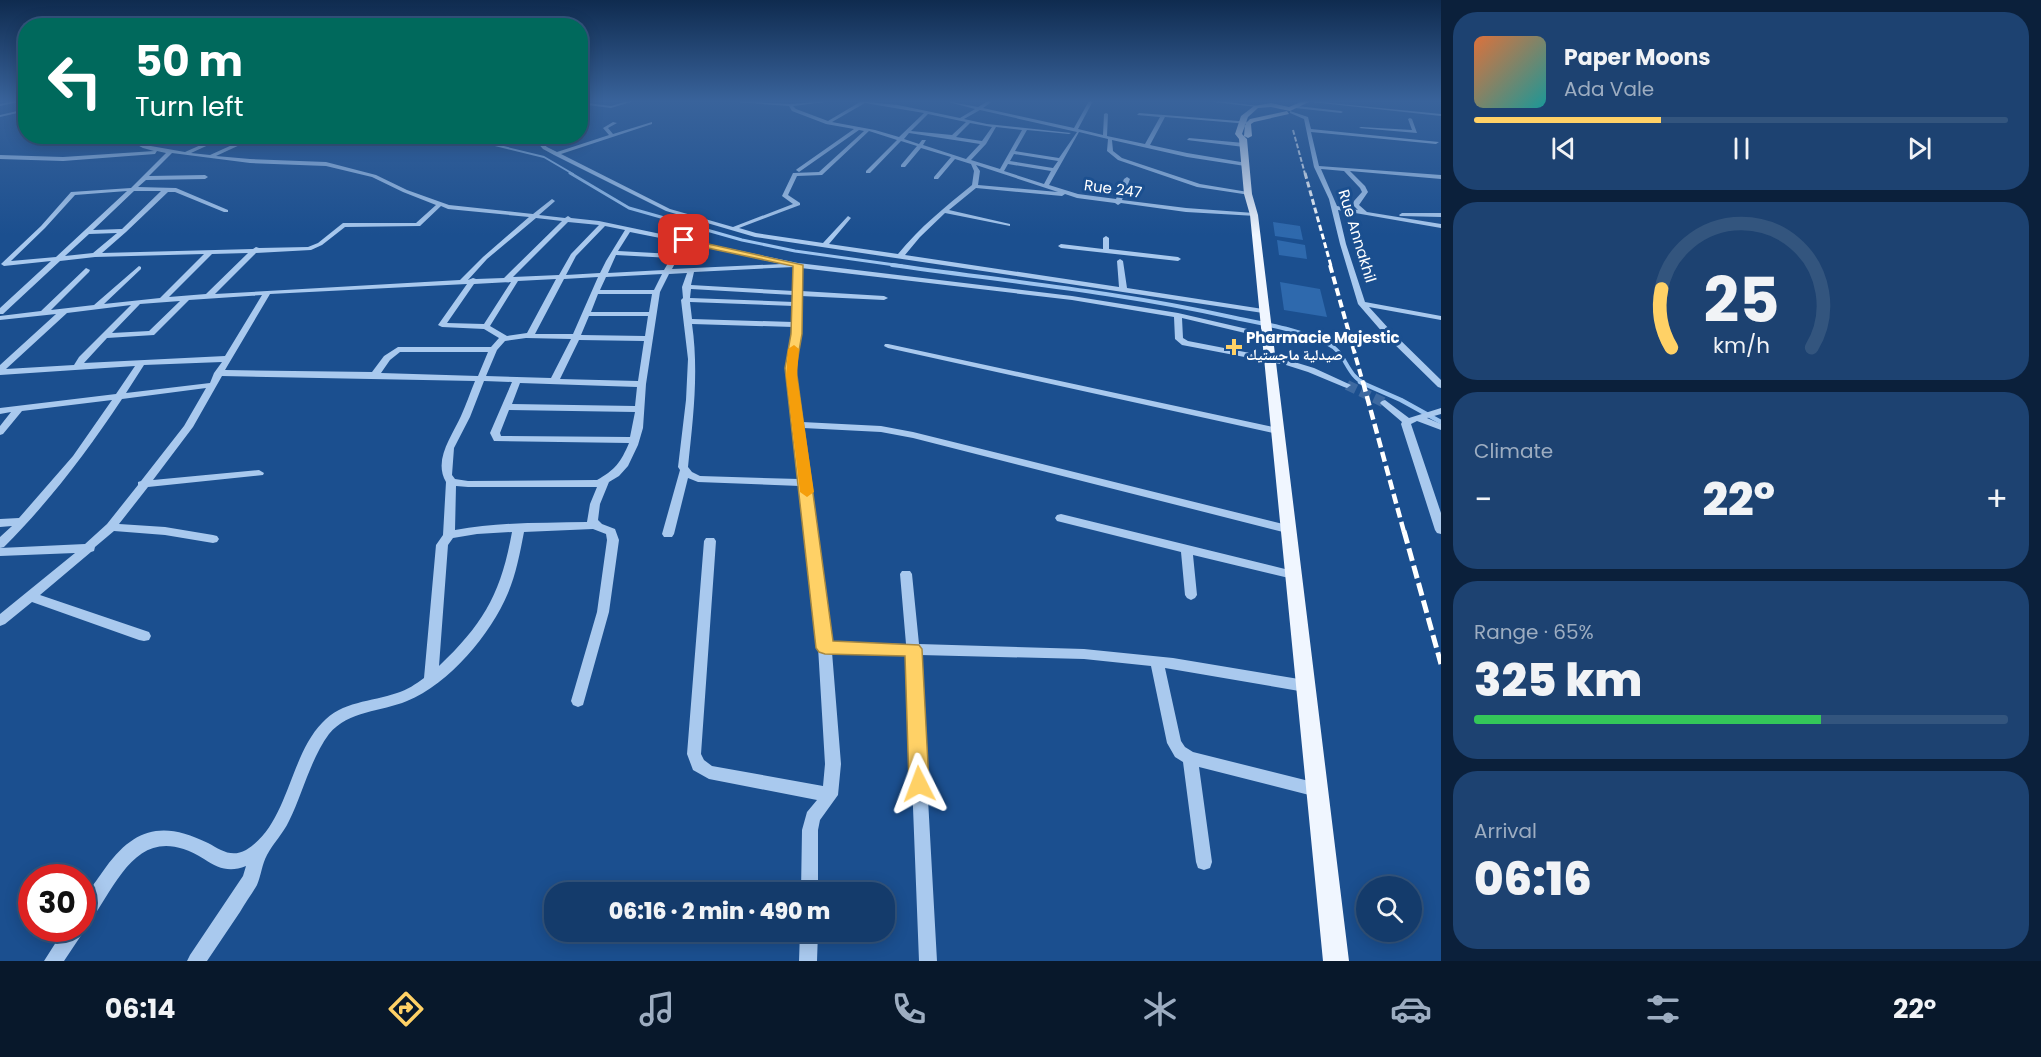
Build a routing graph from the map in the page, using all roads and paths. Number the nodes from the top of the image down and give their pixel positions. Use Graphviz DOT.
graph roads {
  1 [pos="145,146"];
  2 [pos="202,146"];
  3 [pos="234,146"];
  4 [pos="543,146"];
  5 [pos="580,146"];
  6 [pos="833,146"];
  7 [pos="850,146"];
  8 [pos="893,146"];
  9 [pos="920,146"];
  10 [pos="981,146"];
  11 [pos="1015,146"];
  12 [pos="1068,146"];
  13 [pos="1109,146"];
  14 [pos="1147,146"];
  15 [pos="1188,146"];
  16 [pos="1244,146"];
  17 [pos="1312,146"];
  18 [pos="167,151"];
  19 [pos="1012,152"];
  20 [pos="185,153"];
  21 [pos="556,154"];
  22 [pos="1187,155"];
  23 [pos="210,156"];
  24 [pos="954,157"];
  25 [pos="0,158"];
  26 [pos="1060,160"];
  27 [pos="970,162"];
  28 [pos="1006,162"];
  29 [pos="1245,164"];
  30 [pos="903,166"];
  31 [pos="1317,167"];
  32 [pos="799,170"];
  33 [pos="1054,170"];
  34 [pos="1345,170"];
  35 [pos="868,172"];
  36 [pos="1001,172"];
  37 [pos="176,177"];
  38 [pos="205,177"];
  39 [pos="1441,177"];
  40 [pos="146,178"];
  41 [pos="936,178"];
  42 [pos="1127,179"];
  43 [pos="1046,184"];
  44 [pos="975,186"];
  45 [pos="135,189"];
  46 [pos="163,189"];
  47 [pos="1068,194"];
  48 [pos="1248,194"];
  49 [pos="552,201"];
  50 [pos="1118,203"];
  51 [pos="441,204"];
  52 [pos="1335,208"];
  53 [pos="943,210"];
  54 [pos="226,211"];
  55 [pos="1365,213"];
  56 [pos="533,215"];
  57 [pos="1254,215"];
  58 [pos="1441,215"];
  59 [pos="1389,217"];
  60 [pos="848,218"];
  61 [pos="568,219"];
  62 [pos="603,224"];
  63 [pos="1008,225"];
  64 [pos="1441,226"];
  65 [pos="732,229"];
  66 [pos="628,230"];
  67 [pos="124,231"];
  68 [pos="87,232"];
  69 [pos="1106,238"];
  70 [pos="684,240"];
  71 [pos="824,246"];
  72 [pos="1061,246"];
  73 [pos="256,249"];
  74 [pos="211,251"];
  75 [pos="1106,251"];
  76 [pos="614,253"];
  77 [pos="94,255"];
  78 [pos="675,256"];
  79 [pos="900,257"];
  80 [pos="54,259"];
  81 [pos="1178,259"];
  82 [pos="1120,261"];
  83 [pos="2,264"];
  84 [pos="798,265"];
  85 [pos="139,268"];
  86 [pos="86,270"];
  87 [pos="691,271"];
  88 [pos="665,272"];
  89 [pos="602,275"];
  90 [pos="560,277"];
  91 [pos="512,279"];
  92 [pos="468,280"];
  93 [pos="686,287"];
  94 [pos="1123,290"];
  95 [pos="267,292"];
  96 [pos="596,292"];
  97 [pos="656,292"];
  98 [pos="209,296"];
  99 [pos="187,298"];
  100 [pos="884,298"];
  101 [pos="798,299"];
  102 [pos="162,300"];
  103 [pos="685,300"];
  104 [pos="138,302"];
  105 [pos="1362,304"];
  106 [pos="96,307"];
  107 [pos="66,310"];
  108 [pos="0,312"];
  109 [pos="44,312"];
  110 [pos="587,314"];
  111 [pos="653,314"];
  112 [pos="1178,315"];
  113 [pos="0,318"];
  114 [pos="1441,318"];
  115 [pos="687,321"];
  116 [pos="1265,325"];
  117 [pos="796,326"];
  118 [pos="486,327"];
  119 [pos="105,336"];
  120 [pos="528,336"];
  121 [pos="576,337"];
  122 [pos="505,338"];
  123 [pos="649,339"];
  124 [pos="888,346"];
  125 [pos="493,349"];
  126 [pos="226,359"];
  127 [pos="1269,359"];
  128 [pos="141,363"];
  129 [pos="80,367"];
  130 [pos="0,371"];
  131 [pos="218,374"];
  132 [pos="375,375"];
  133 [pos="481,378"];
  134 [pos="518,380"];
  135 [pos="555,380"];
  136 [pos="642,384"];
  137 [pos="212,385"];
  138 [pos="1347,385"];
  139 [pos="1441,385"];
  140 [pos="118,398"];
  141 [pos="1385,403"];
  142 [pos="507,408"];
  143 [pos="639,409"];
  144 [pos="18,410"];
  145 [pos="0,411"];
  146 [pos="1441,411"];
  147 [pos="1417,418"];
  148 [pos="797,425"];
  149 [pos="1441,427"];
  150 [pos="1278,431"];
  151 [pos="0,432"];
  152 [pos="634,440"];
  153 [pos="685,471"];
  154 [pos="259,473"];
  155 [pos="604,481"];
  156 [pos="451,482"];
  157 [pos="806,483"];
  158 [pos="142,484"];
  159 [pos="1061,518"];
  160 [pos="23,522"];
  161 [pos="0,523"];
  162 [pos="595,525"];
  163 [pos="111,527"];
  164 [pos="519,528"];
  165 [pos="1287,529"];
  166 [pos="1441,530"];
  167 [pos="668,534"];
  168 [pos="449,535"];
  169 [pos="213,539"];
  170 [pos="710,541"];
  171 [pos="0,544"];
  172 [pos="90,548"];
  173 [pos="1186,549"];
  174 [pos="0,552"];
  175 [pos="906,574"];
  176 [pos="1293,575"];
  177 [pos="1191,595"];
  178 [pos="32,597"];
  179 [pos="0,621"];
  180 [pos="144,636"];
  181 [pos="825,648"];
  182 [pos="913,649"];
  183 [pos="1157,661"];
  184 [pos="431,680"];
  185 [pos="1305,686"];
  186 [pos="578,701"];
  187 [pos="1190,758"];
  188 [pos="1317,790"];
  189 [pos="830,795"];
  190 [pos="260,850"];
  191 [pos="1204,862"];
  192 [pos="809,882"];
  193 [pos="96,899"];
  194 [pos="66,942"];
  195 [pos="809,942"];
  196 [pos="53,961"];
  197 [pos="196,961"];
  198 [pos="808,961"];
  199 [pos="928,961"];
  200 [pos="1336,961"];
  1 -- 18 [label="street"];
  2 -- 20 [label="street"];
  3 -- 23 [label="street"];
  4 -- 21 [label="street"];
  5 -- 21 [label="street"];
  6 -- 32 [label="street"];
  7 -- 65 [label="street"];
  8 -- 35 [label="street"];
  9 -- 24 [label="street, Rue 247"];
  9 -- 30 [label="street"];
  10 -- 27 [label="street"];
  11 -- 19 [label="street"];
  12 -- 26 [label="street"];
  13 -- 48 [label="street"];
  14 -- 22 [label="street"];
  15 -- 22 [label="street"];
  16 -- 29 [label="main road"];
  17 -- 31 [label="street, Rue Annakhil"];
  18 -- 20 [label="street"];
  18 -- 25 [label="street"];
  18 -- 40 [label="street"];
  19 -- 26 [label="street"];
  19 -- 28 [label="street"];
  20 -- 23 [label="street"];
  21 -- 65 [label="street"];
  22 -- 29 [label="street"];
  23 -- 51 [label="street"];
  24 -- 27 [label="street, Rue 247"];
  24 -- 41 [label="street"];
  26 -- 33 [label="street"];
  27 -- 36 [label="street, Rue 247"];
  27 -- 44 [label="street"];
  28 -- 33 [label="street"];
  28 -- 36 [label="street"];
  29 -- 48 [label="main road"];
  31 -- 34 [label="street"];
  31 -- 52 [label="street, Rue Annakhil"];
  33 -- 43 [label="street"];
  34 -- 39 [label="street"];
  34 -- 55 [label="street"];
  36 -- 43 [label="street, Rue 247"];
  37 -- 38 [label="street"];
  37 -- 40 [label="street"];
  37 -- 46 [label="street"];
  40 -- 45 [label="street"];
  42 -- 50 [label="street"];
  43 -- 47 [label="street, Rue 247"];
  44 -- 47 [label="street"];
  44 -- 53 [label="street"];
  45 -- 46 [label="street"];
  45 -- 68 [label="street"];
  45 -- 83 [label="street"];
  46 -- 54 [label="street"];
  46 -- 67 [label="street"];
  47 -- 50 [label="street, Rue 247"];
  48 -- 57 [label="main road"];
  49 -- 56 [label="street"];
  50 -- 57 [label="street, Rue 247"];
  51 -- 56 [label="street"];
  51 -- 73 [label="street"];
  52 -- 55 [label="street"];
  52 -- 105 [label="street, Rue Annakhil"];
  53 -- 63 [label="street"];
  53 -- 79 [label="street"];
  55 -- 59 [label="street"];
  56 -- 61 [label="street"];
  56 -- 92 [label="street"];
  57 -- 116 [label="main road"];
  58 -- 59 [label="street"];
  59 -- 64 [label="street"];
  60 -- 71 [label="street"];
  61 -- 62 [label="street"];
  61 -- 91 [label="street"];
  62 -- 66 [label="street"];
  62 -- 90 [label="street"];
  65 -- 71 [label="street"];
  66 -- 70 [label="street"];
  66 -- 76 [label="street"];
  67 -- 68 [label="street"];
  67 -- 77 [label="street"];
  68 -- 80 [label="street"];
  69 -- 75 [label="street"];
  70 -- 78 [label="street"];
  70 -- 84 [label="street"];
  71 -- 79 [label="street"];
  72 -- 75 [label="street"];
  73 -- 74 [label="street"];
  73 -- 98 [label="street"];
  74 -- 77 [label="street"];
  74 -- 102 [label="street"];
  75 -- 81 [label="street"];
  76 -- 78 [label="street"];
  76 -- 89 [label="street"];
  77 -- 80 [label="street"];
  78 -- 88 [label="street"];
  79 -- 94 [label="street"];
  80 -- 83 [label="street"];
  80 -- 108 [label="street"];
  82 -- 94 [label="street"];
  84 -- 87 [label="street"];
  84 -- 101 [label="street"];
  84 -- 112 [label="street"];
  85 -- 106 [label="street"];
  86 -- 109 [label="street"];
  87 -- 88 [label="street"];
  87 -- 93 [label="street"];
  88 -- 89 [label="street"];
  88 -- 97 [label="street"];
  89 -- 90 [label="street"];
  89 -- 96 [label="street"];
  90 -- 91 [label="street"];
  90 -- 120 [label="street"];
  91 -- 92 [label="street"];
  91 -- 118 [label="street"];
  92 -- 95 [label="street"];
  92 -- 118 [label="street"];
  93 -- 101 [label="street"];
  93 -- 103 [label="street"];
  94 -- 116 [label="street"];
  95 -- 98 [label="street"];
  95 -- 126 [label="street"];
  96 -- 97 [label="street"];
  96 -- 110 [label="street"];
  97 -- 111 [label="street"];
  98 -- 99 [label="street"];
  99 -- 102 [label="street"];
  99 -- 119 [label="street"];
  100 -- 101 [label="street"];
  101 -- 103 [label="street"];
  101 -- 117 [label="street"];
  102 -- 104 [label="street"];
  103 -- 115 [label="street"];
  104 -- 106 [label="street"];
  104 -- 119 [label="street"];
  105 -- 114 [label="street"];
  105 -- 139 [label="street, Rue Annakhil"];
  106 -- 107 [label="street"];
  107 -- 109 [label="street"];
  107 -- 130 [label="street"];
  109 -- 113 [label="street"];
  110 -- 111 [label="street"];
  110 -- 121 [label="street"];
  111 -- 123 [label="street"];
  112 -- 116 [label="street"];
  112 -- 127 [label="street"];
  115 -- 117 [label="street"];
  115 -- 153 [label="street"];
  116 -- 127 [label="main road"];
  117 -- 148 [label="street"];
  118 -- 122 [label="street"];
  119 -- 129 [label="street"];
  120 -- 121 [label="street"];
  120 -- 122 [label="street"];
  121 -- 123 [label="street"];
  121 -- 135 [label="street"];
  122 -- 125 [label="street"];
  123 -- 136 [label="street"];
  124 -- 150 [label="street"];
  125 -- 132 [label="street"];
  125 -- 133 [label="street"];
  126 -- 128 [label="street"];
  126 -- 131 [label="street"];
  127 -- 138 [label="street"];
  127 -- 150 [label="main road"];
  128 -- 129 [label="street"];
  128 -- 140 [label="street"];
  129 -- 130 [label="street"];
  131 -- 132 [label="street"];
  131 -- 137 [label="street"];
  132 -- 133 [label="street"];
  133 -- 134 [label="street"];
  133 -- 156 [label="street"];
  134 -- 135 [label="street"];
  134 -- 142 [label="street"];
  135 -- 136 [label="street"];
  136 -- 143 [label="street"];
  137 -- 140 [label="street"];
  137 -- 158 [label="street"];
  140 -- 144 [label="street"];
  140 -- 160 [label="street"];
  141 -- 147 [label="street"];
  142 -- 143 [label="street"];
  142 -- 152 [label="street"];
  143 -- 152 [label="street"];
  144 -- 145 [label="street"];
  144 -- 151 [label="street"];
  146 -- 147 [label="street"];
  147 -- 149 [label="street"];
  147 -- 166 [label="street"];
  148 -- 157 [label="street"];
  148 -- 165 [label="street"];
  150 -- 165 [label="main road"];
  152 -- 155 [label="street"];
  153 -- 157 [label="street"];
  153 -- 167 [label="street"];
  154 -- 158 [label="street"];
  155 -- 156 [label="street"];
  155 -- 162 [label="street"];
  156 -- 168 [label="street"];
  157 -- 181 [label="street"];
  158 -- 163 [label="street"];
  159 -- 173 [label="street"];
  160 -- 161 [label="street"];
  160 -- 171 [label="street"];
  162 -- 164 [label="street"];
  162 -- 186 [label="street"];
  163 -- 169 [label="street"];
  163 -- 172 [label="street"];
  164 -- 168 [label="street"];
  164 -- 184 [label="street"];
  165 -- 176 [label="main road"];
  168 -- 184 [label="street"];
  170 -- 189 [label="street"];
  172 -- 174 [label="street"];
  172 -- 178 [label="street"];
  173 -- 176 [label="street"];
  173 -- 177 [label="street"];
  175 -- 182 [label="street"];
  176 -- 185 [label="main road"];
  178 -- 179 [label="street"];
  178 -- 180 [label="street"];
  181 -- 182 [label="street"];
  181 -- 189 [label="street"];
  182 -- 183 [label="street"];
  182 -- 199 [label="street"];
  183 -- 185 [label="street"];
  183 -- 187 [label="street"];
  184 -- 190 [label="street"];
  185 -- 188 [label="main road"];
  187 -- 188 [label="street"];
  187 -- 191 [label="street"];
  188 -- 200 [label="main road"];
  189 -- 192 [label="street"];
  190 -- 193 [label="street"];
  190 -- 197 [label="street"];
  194 -- 196 [label="street"];
  195 -- 198 [label="street"];
}
